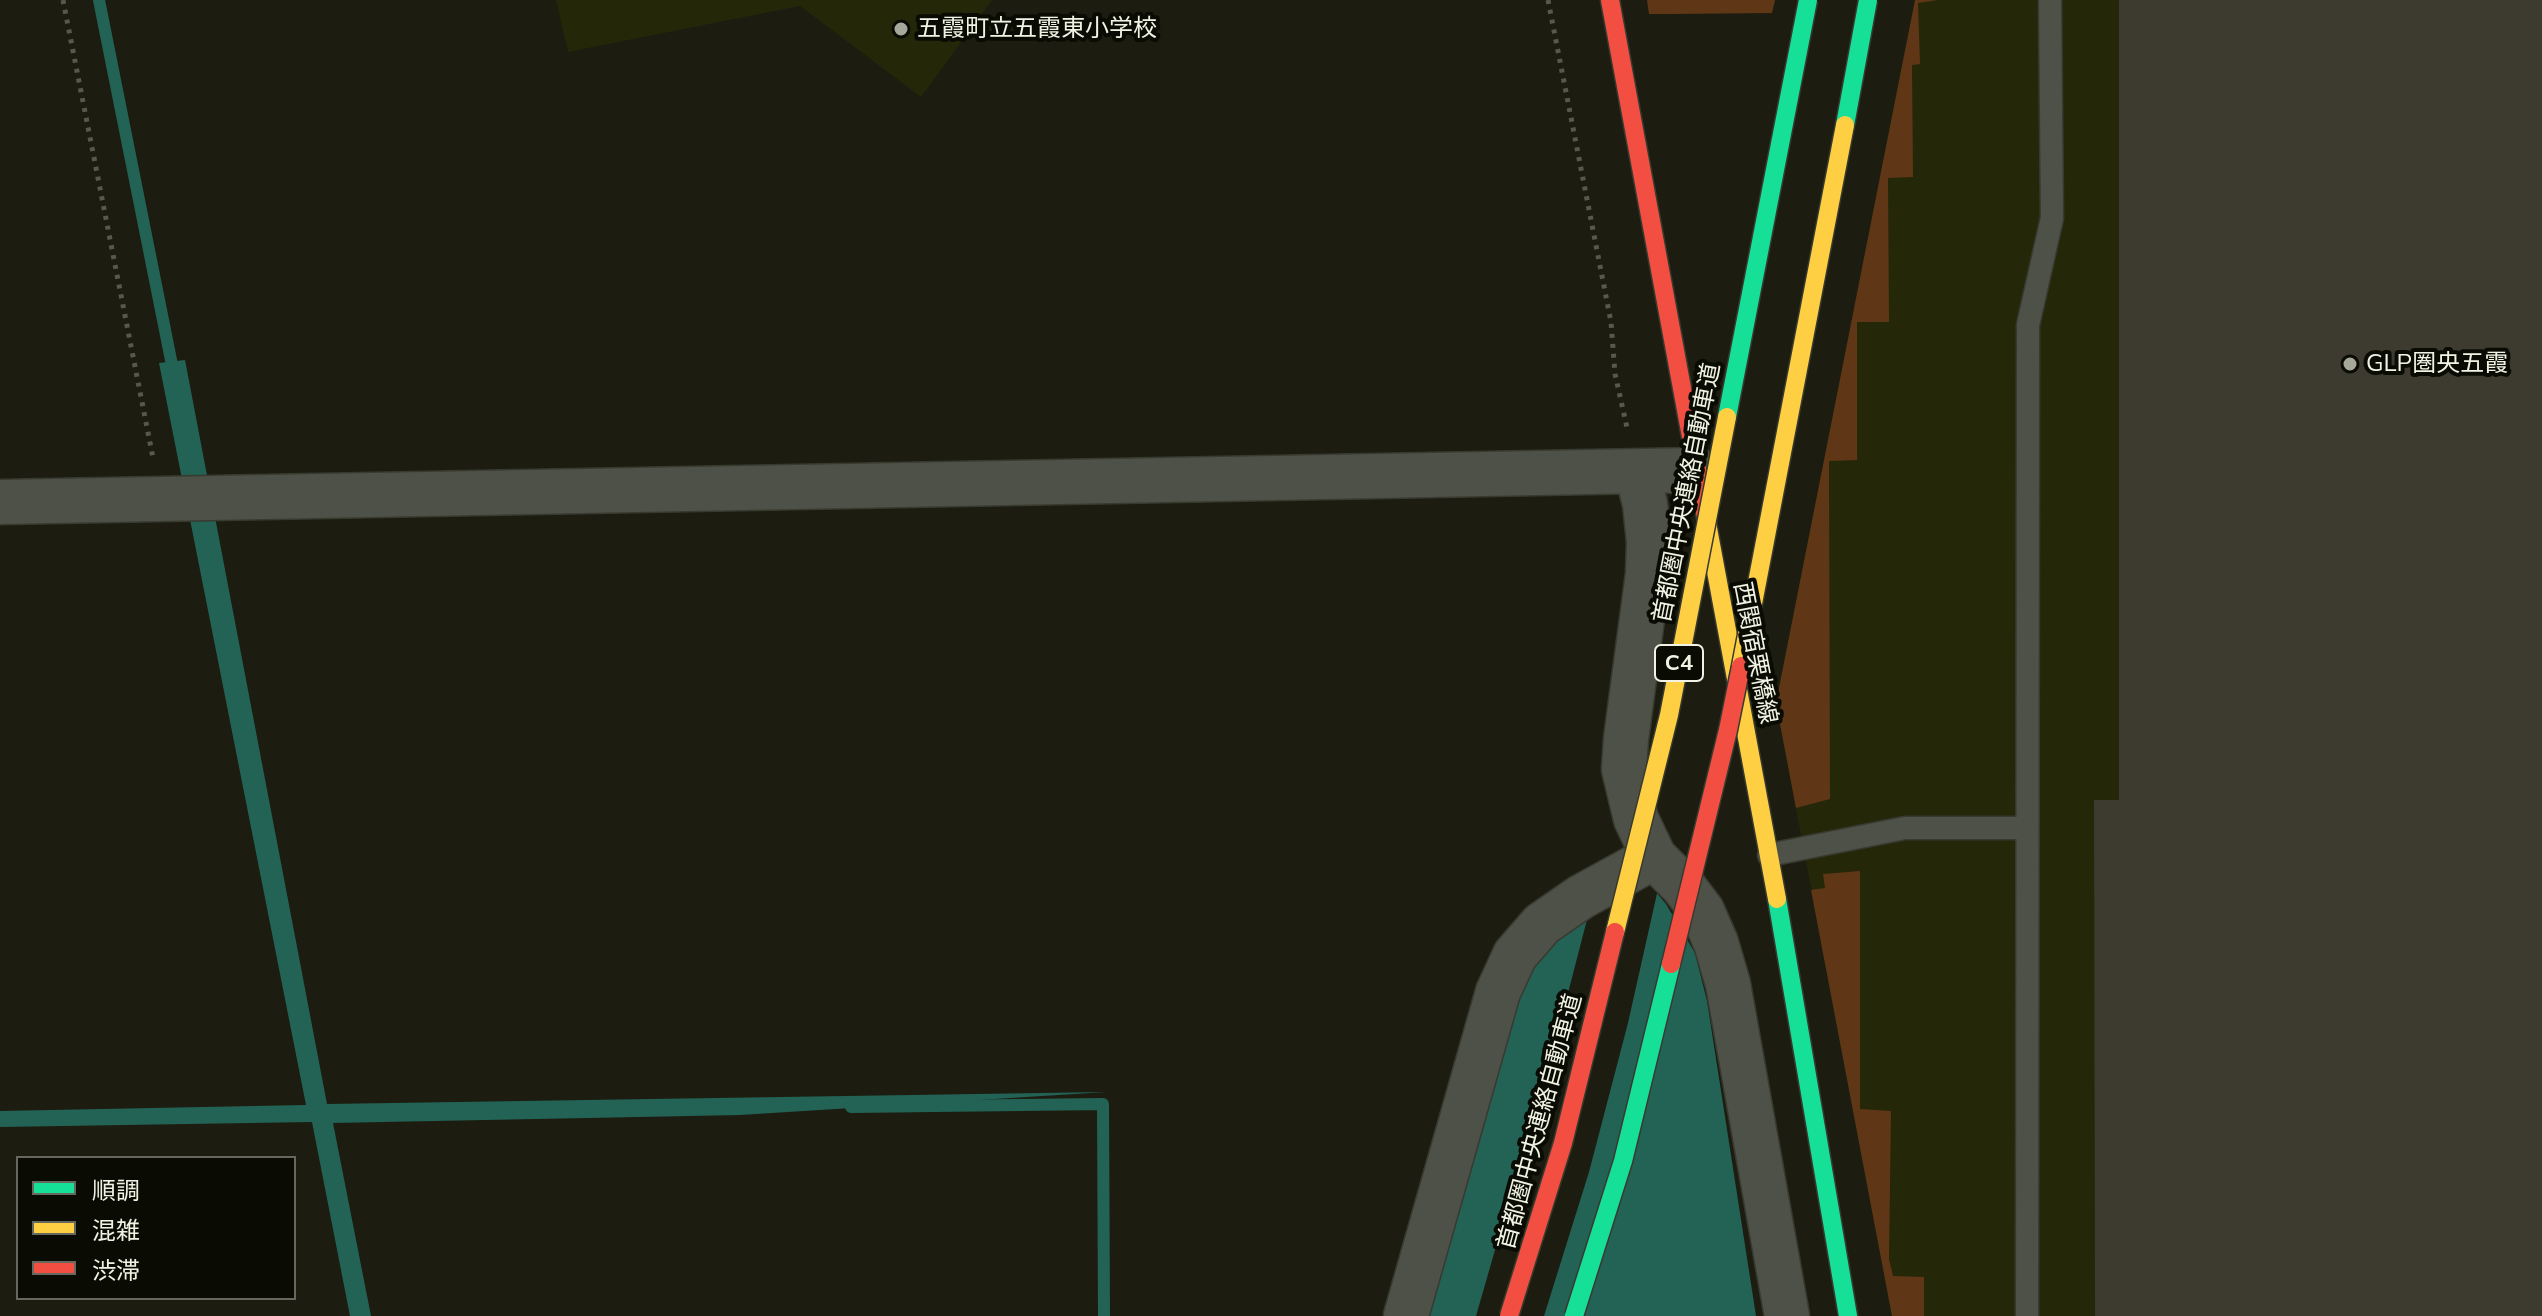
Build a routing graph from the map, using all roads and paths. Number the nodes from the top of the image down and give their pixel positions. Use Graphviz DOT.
graph roads {
  1 [pos="63,0"];
  2 [pos="1548,0"];
  3 [pos="1610,0"];
  4 [pos="1808,0"];
  5 [pos="1868,0"];
  6 [pos="2050,0"];
  7 [pos="1696,470"];
  8 [pos="1637,472"];
  9 [pos="167,499"];
  10 [pos="0,502"];
  11 [pos="2027,828"];
  12 [pos="1769,855"];
  13 [pos="1654,857"];
  14 [pos="1406,1316"];
  15 [pos="1509,1316"];
  16 [pos="1574,1316"];
  17 [pos="1787,1316"];
  18 [pos="1848,1316"];
  19 [pos="2027,1316"];
  1 -- 9 [label="path"];
  2 -- 8 [label="path"];
  3 -- 7 [label="main road, 西関宿栗橋線"];
  4 -- 15 [label="main road, 首都圏中央連絡自動車道 / C4, bridge"];
  5 -- 16 [label="main road, C4, bridge"];
  6 -- 11 [label="lane"];
  7 -- 8 [label="street"];
  7 -- 12 [label="main road, 西関宿栗橋線"];
  8 -- 9 [label="street"];
  8 -- 13 [label="street"];
  9 -- 10 [label="street"];
  11 -- 12 [label="lane"];
  11 -- 19 [label="lane"];
  12 -- 18 [label="main road, 西関宿栗橋線"];
  13 -- 14 [label="street"];
  13 -- 17 [label="street"];
}
